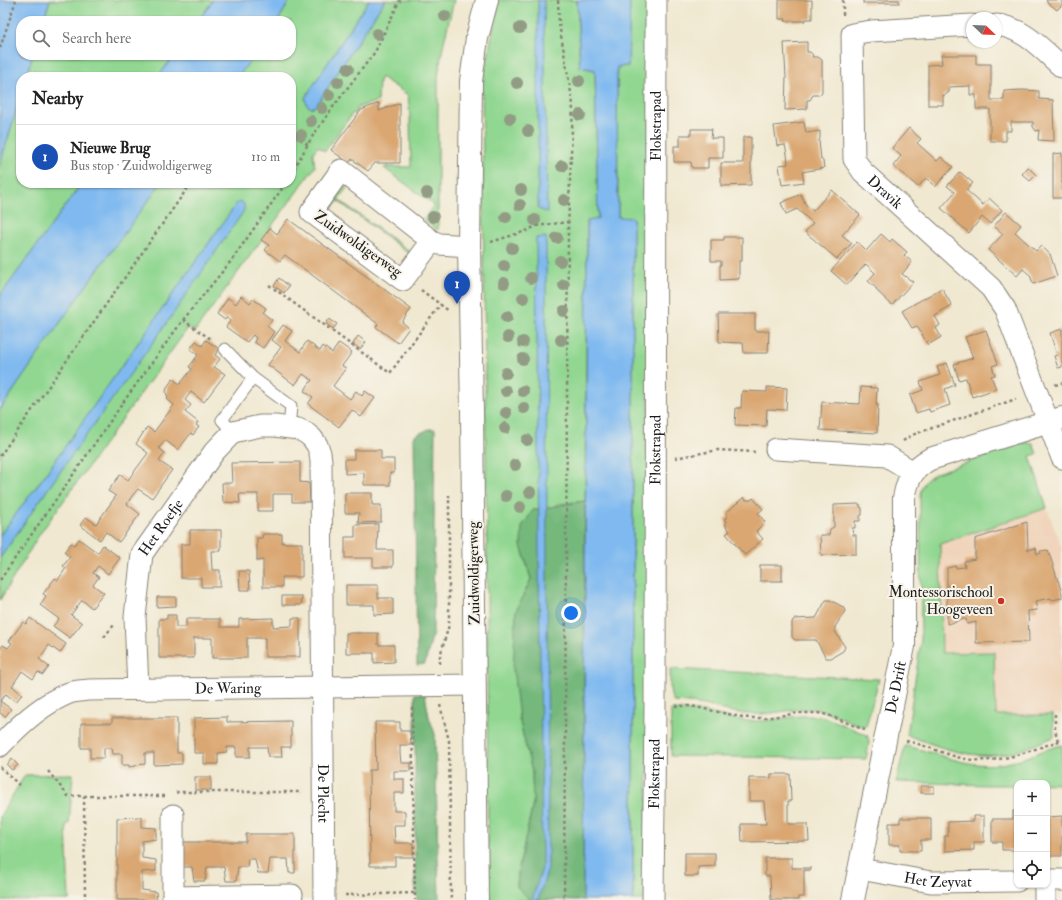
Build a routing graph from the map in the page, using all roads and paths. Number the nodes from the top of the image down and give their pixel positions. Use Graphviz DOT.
graph roads {
  1 [pos="16,0"];
  2 [pos="400,0"];
  3 [pos="487,0"];
  4 [pos="558,0"];
  5 [pos="656,0"];
  6 [pos="966,25"];
  7 [pos="1002,26"];
  8 [pos="0,48"];
  9 [pos="1062,67"];
  10 [pos="296,136"];
  11 [pos="308,145"];
  12 [pos="296,165"];
  13 [pos="188,188"];
  14 [pos="283,188"];
  15 [pos="568,222"];
  16 [pos="432,241"];
  17 [pos="469,246"];
  18 [pos="405,278"];
  19 [pos="269,285"];
  20 [pos="441,304"];
  21 [pos="449,311"];
  22 [pos="183,320"];
  23 [pos="224,349"];
  24 [pos="253,378"];
  25 [pos="1062,383"];
  26 [pos="1037,392"];
  27 [pos="1056,420"];
  28 [pos="289,428"];
  29 [pos="233,432"];
  30 [pos="776,449"];
  31 [pos="0,456"];
  32 [pos="887,456"];
  33 [pos="1062,458"];
  34 [pos="655,463"];
  35 [pos="913,472"];
  36 [pos="0,580"];
  37 [pos="474,685"];
  38 [pos="322,686"];
  39 [pos="412,686"];
  40 [pos="138,689"];
  41 [pos="655,705"];
  42 [pos="1055,714"];
  43 [pos="885,736"];
  44 [pos="1062,740"];
  45 [pos="1058,741"];
  46 [pos="0,746"];
  47 [pos="0,766"];
  48 [pos="48,771"];
  49 [pos="19,785"];
  50 [pos="323,792"];
  51 [pos="84,796"];
  52 [pos="173,815"];
  53 [pos="860,869"];
  54 [pos="1050,880"];
  55 [pos="1062,880"];
  56 [pos="1014,881"];
  57 [pos="1045,888"];
  58 [pos="415,893"];
  59 [pos="292,895"];
  60 [pos="220,898"];
  61 [pos="324,898"];
  62 [pos="173,899"];
  63 [pos="85,900"];
  64 [pos="415,900"];
  65 [pos="477,900"];
  66 [pos="564,900"];
  67 [pos="653,900"];
  68 [pos="853,900"];
  69 [pos="1045,900"];
  1 -- 8 [label="path"];
  2 -- 11 [label="path"];
  3 -- 17 [label="main road, Zuidwoldigerweg"];
  4 -- 15 [label="path"];
  5 -- 34 [label="street, Flokstrapad"];
  6 -- 26 [label="street, Dravik"];
  7 -- 9 [label="street"];
  10 -- 11 [label="path"];
  11 -- 12 [label="path"];
  13 -- 31 [label="path"];
  14 -- 22 [label="path"];
  15 -- 17 [label="path"];
  15 -- 66 [label="path"];
  16 -- 17 [label="street, Zuidwoldigerweg"];
  16 -- 18 [label="street, Zuidwoldigerweg"];
  16 -- 18 [label="street, Zuidwoldigerweg"];
  17 -- 37 [label="main road, Zuidwoldigerweg"];
  18 -- 20 [label="path"];
  19 -- 20 [label="path"];
  20 -- 21 [label="path"];
  22 -- 23 [label="path"];
  22 -- 36 [label="path"];
  23 -- 24 [label="lane"];
  24 -- 28 [label="lane"];
  24 -- 29 [label="lane"];
  25 -- 26 [label="path"];
  26 -- 27 [label="street, Dravik"];
  26 -- 32 [label="path"];
  27 -- 33 [label="street, Dravik"];
  27 -- 35 [label="main road, De Drift"];
  28 -- 29 [label="street"];
  28 -- 38 [label="street"];
  29 -- 40 [label="street, Het Roefje"];
  30 -- 32 [label="street"];
  30 -- 34 [label="path"];
  32 -- 35 [label="street"];
  34 -- 41 [label="street, Flokstrapad"];
  35 -- 43 [label="main road, De Drift"];
  37 -- 39 [label="street, De Waring"];
  37 -- 65 [label="main road, Zuidwoldigerweg"];
  38 -- 39 [label="street, De Waring"];
  38 -- 40 [label="street, De Waring"];
  38 -- 50 [label="street, De Plecht"];
  39 -- 58 [label="path"];
  40 -- 46 [label="street, De Waring"];
  41 -- 43 [label="path"];
  41 -- 67 [label="street, Flokstrapad"];
  42 -- 45 [label="path"];
  43 -- 45 [label="path"];
  43 -- 53 [label="main road, De Drift"];
  44 -- 45 [label="path"];
  47 -- 49 [label="path"];
  48 -- 51 [label="path"];
  50 -- 51 [label="path"];
  50 -- 61 [label="street, De Plecht"];
  51 -- 63 [label="path"];
  52 -- 62 [label="street"];
  53 -- 56 [label="street, Het Zeyvat"];
  53 -- 68 [label="main road, De Drift"];
  54 -- 55 [label="street"];
  57 -- 69 [label="street"];
  58 -- 61 [label="path"];
  58 -- 64 [label="path"];
  59 -- 60 [label="street"];
  60 -- 62 [label="street"];
}
